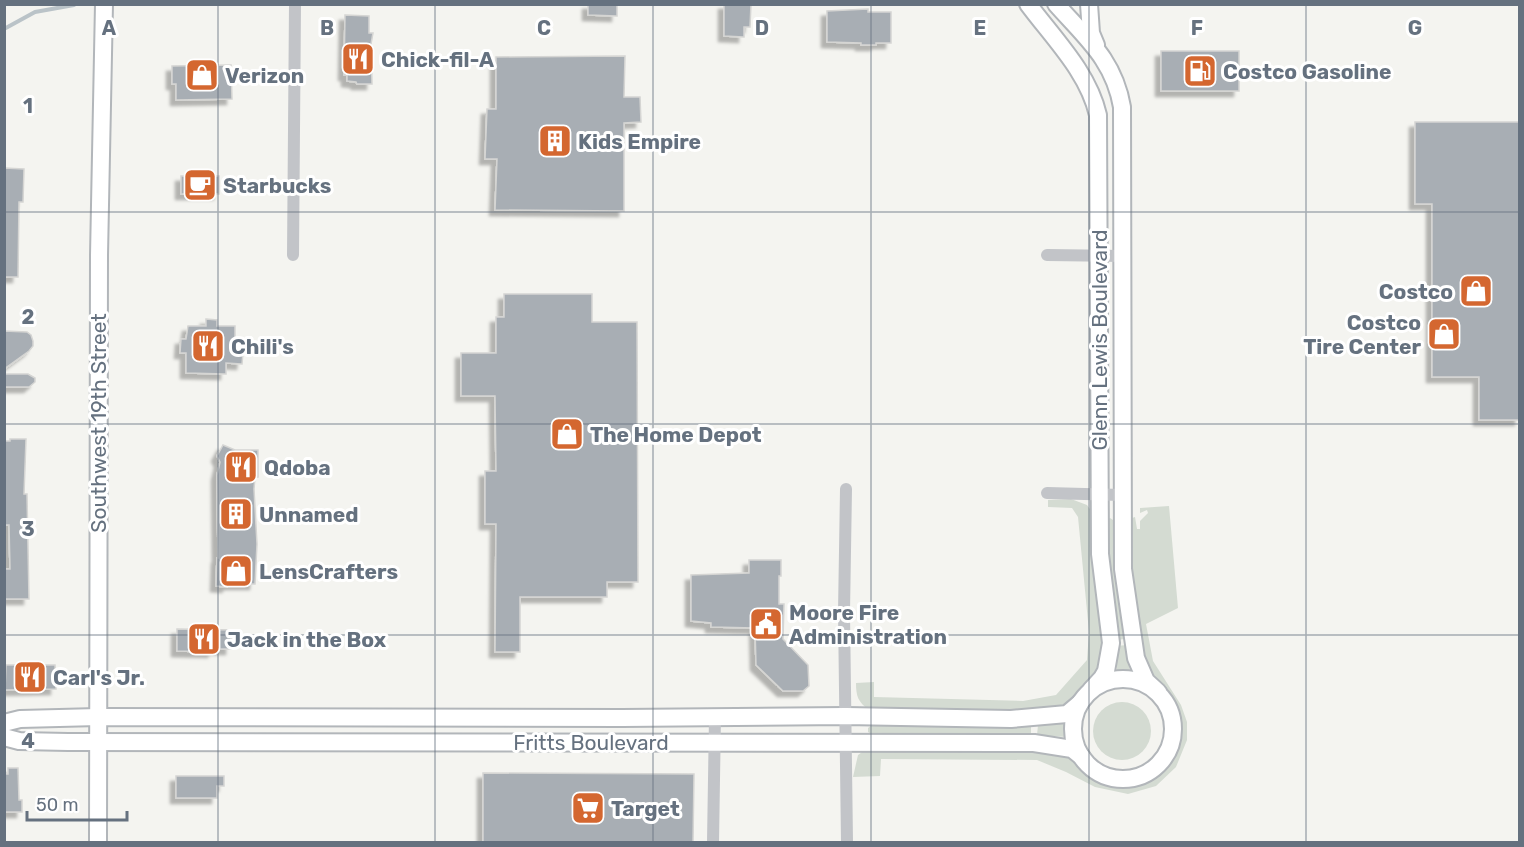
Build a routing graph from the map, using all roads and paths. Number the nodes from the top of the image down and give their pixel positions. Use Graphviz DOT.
graph roads {
  1 [pos="104,4"];
  2 [pos="295,4"];
  3 [pos="1028,4"];
  4 [pos="1056,4"];
  5 [pos="1089,4"];
  6 [pos="1100,54"];
  7 [pos="293,255"];
  8 [pos="1047,255"];
  9 [pos="1098,255"];
  10 [pos="1123,255"];
  11 [pos="846,489"];
  12 [pos="1047,493"];
  13 [pos="1100,494"];
  14 [pos="1122,495"];
  15 [pos="1158,692"];
  16 [pos="1086,697"];
  17 [pos="846,716"];
  18 [pos="98,717"];
  19 [pos="715,717"];
  20 [pos="4,723"];
  21 [pos="4,737"];
  22 [pos="714,741"];
  23 [pos="98,742"];
  24 [pos="846,742"];
  25 [pos="1082,757"];
  26 [pos="98,843"];
  27 [pos="713,843"];
  28 [pos="847,843"];
  1 -- 18 [label="street, Southwest 19th Street"];
  2 -- 7 [label="street"];
  3 -- 9 [label="street, Glenn Lewis Boulevard"];
  4 -- 6 [label="street, Glenn Lewis Boulevard"];
  5 -- 6 [label="street, Glenn Lewis Boulevard"];
  6 -- 10 [label="street, Glenn Lewis Boulevard"];
  8 -- 9 [label="street"];
  9 -- 10 [label="street"];
  9 -- 13 [label="street, Glenn Lewis Boulevard"];
  10 -- 14 [label="street, Glenn Lewis Boulevard"];
  11 -- 17 [label="street"];
  12 -- 13 [label="street"];
  13 -- 14 [label="street"];
  13 -- 16 [label="street, Glenn Lewis Boulevard"];
  14 -- 15 [label="street, Glenn Lewis Boulevard"];
  15 -- 16 [label="street"];
  15 -- 25 [label="street"];
  16 -- 17 [label="street, Fritts Boulevard"];
  16 -- 25 [label="street"];
  17 -- 19 [label="street, Fritts Boulevard"];
  17 -- 24 [label="street"];
  18 -- 19 [label="street, Fritts Boulevard"];
  18 -- 20 [label="street, Fritts Boulevard"];
  18 -- 23 [label="street, Southwest 19th Street"];
  19 -- 22 [label="street"];
  21 -- 23 [label="street, Fritts Boulevard"];
  22 -- 23 [label="street, Fritts Boulevard"];
  22 -- 24 [label="street, Fritts Boulevard"];
  22 -- 27 [label="street"];
  23 -- 26 [label="street, Southwest 19th Street"];
  24 -- 25 [label="street, Fritts Boulevard"];
  24 -- 28 [label="street"];
}
